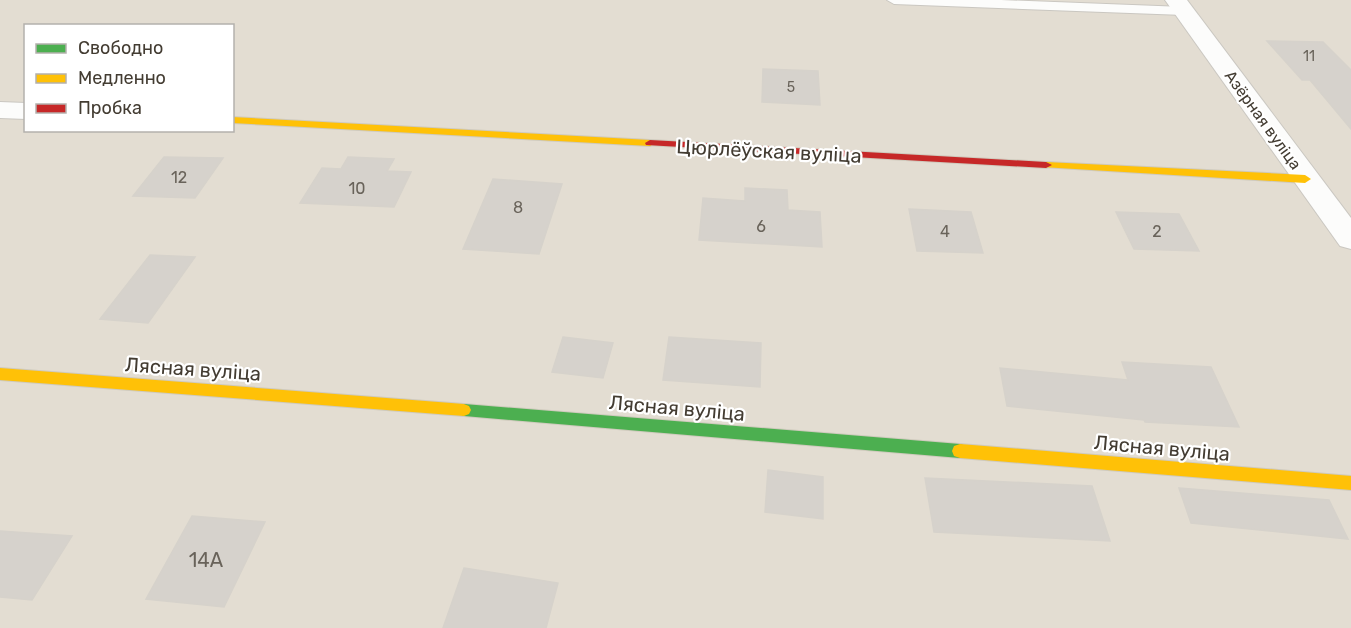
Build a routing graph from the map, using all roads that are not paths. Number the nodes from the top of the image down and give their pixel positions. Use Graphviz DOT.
graph roads {
  1 [pos="894,0"];
  2 [pos="1180,5"];
  3 [pos="0,110"];
  4 [pos="24,111"];
  5 [pos="234,120"];
  6 [pos="1305,179"];
  7 [pos="1351,239"];
  8 [pos="0,374"];
  9 [pos="1351,483"];
  1 -- 2 [label="lane"];
  2 -- 6 [label="street, Азёрная вуліца"];
  3 -- 4 [label="street"];
  5 -- 6 [label="street, Цюрлёўская вуліца"];
  6 -- 7 [label="street, Азёрная вуліца"];
  8 -- 9 [label="street, Лясная вуліца"];
}
